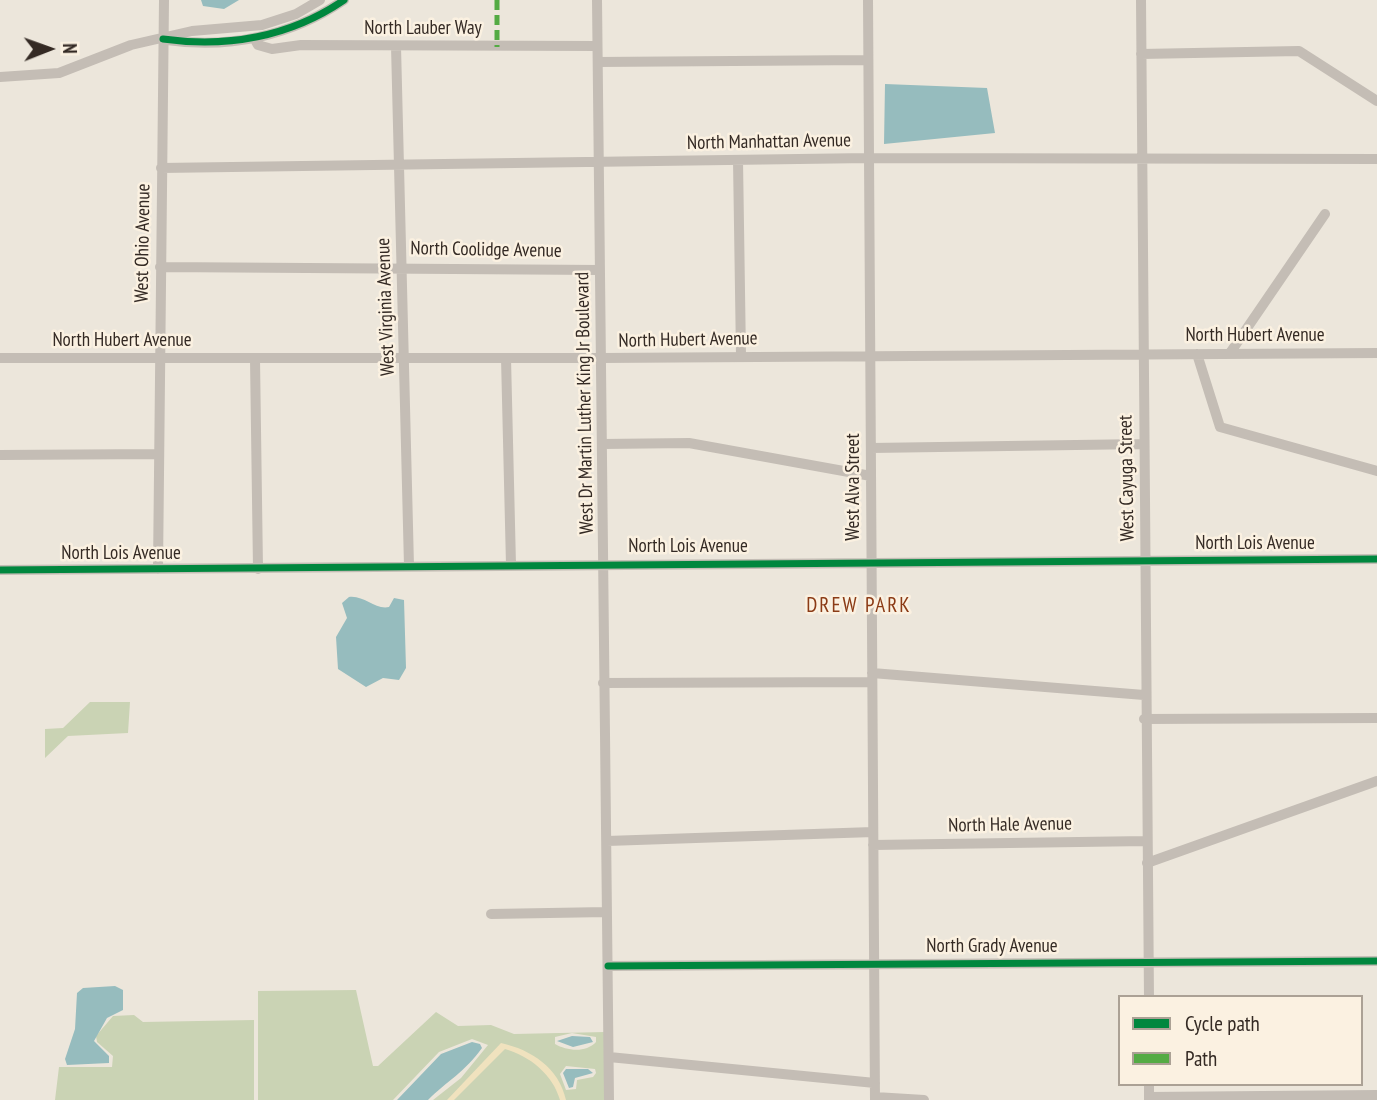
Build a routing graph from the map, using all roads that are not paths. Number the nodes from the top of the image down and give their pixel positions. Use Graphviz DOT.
graph roads {
  1 [pos="164,0"];
  2 [pos="320,0"];
  3 [pos="344,0"];
  4 [pos="597,0"];
  5 [pos="867,0"];
  6 [pos="1141,0"];
  7 [pos="254,38"];
  8 [pos="163,40"];
  9 [pos="396,46"];
  10 [pos="597,46"];
  11 [pos="1142,54"];
  12 [pos="868,60"];
  13 [pos="598,62"];
  14 [pos="0,77"];
  15 [pos="1377,101"];
  16 [pos="869,158"];
  17 [pos="1142,158"];
  18 [pos="1377,159"];
  19 [pos="738,160"];
  20 [pos="598,162"];
  21 [pos="400,165"];
  22 [pos="161,168"];
  23 [pos="1325,214"];
  24 [pos="402,266"];
  25 [pos="160,267"];
  26 [pos="600,270"];
  27 [pos="1230,353"];
  28 [pos="1377,353"];
  29 [pos="1143,354"];
  30 [pos="1196,354"];
  31 [pos="870,355"];
  32 [pos="741,356"];
  33 [pos="0,358"];
  34 [pos="405,358"];
  35 [pos="506,358"];
  36 [pos="602,358"];
  37 [pos="159,359"];
  38 [pos="255,359"];
  39 [pos="603,444"];
  40 [pos="1144,444"];
  41 [pos="871,448"];
  42 [pos="159,454"];
  43 [pos="0,456"];
  44 [pos="1377,471"];
  45 [pos="871,476"];
  46 [pos="1377,559"];
  47 [pos="1145,560"];
  48 [pos="872,562"];
  49 [pos="605,564"];
  50 [pos="511,565"];
  51 [pos="409,566"];
  52 [pos="158,569"];
  53 [pos="257,569"];
  54 [pos="0,570"];
  55 [pos="872,678"];
  56 [pos="603,683"];
  57 [pos="1144,695"];
  58 [pos="1377,718"];
  59 [pos="1144,719"];
  60 [pos="1377,781"];
  61 [pos="873,832"];
  62 [pos="607,841"];
  63 [pos="1147,841"];
  64 [pos="873,845"];
  65 [pos="1147,863"];
  66 [pos="607,912"];
  67 [pos="491,914"];
  68 [pos="1148,961"];
  69 [pos="1377,961"];
  70 [pos="874,963"];
  71 [pos="608,966"];
  72 [pos="1149,995"];
  73 [pos="609,1057"];
  74 [pos="875,1083"];
  75 [pos="1377,1096"];
  76 [pos="875,1099"];
  77 [pos="1149,1099"];
  78 [pos="609,1100"];
  79 [pos="924,1100"];
  1 -- 8 [label="street, West Ohio Avenue"];
  2 -- 8 [label="street"];
  3 -- 7 [label="street"];
  4 -- 10 [label="street, West Dr Martin Luther King Jr Boulevard"];
  5 -- 12 [label="street, West Alva Street"];
  6 -- 11 [label="street, West Cayuga Street"];
  7 -- 8 [label="street"];
  7 -- 9 [label="street, North Lauber Way"];
  8 -- 14 [label="street"];
  8 -- 22 [label="street, West Ohio Avenue"];
  9 -- 10 [label="street, North Lauber Way"];
  9 -- 21 [label="street, West Virginia Avenue"];
  10 -- 13 [label="street, West Dr Martin Luther King Jr Boulevard"];
  11 -- 15 [label="street"];
  11 -- 17 [label="street, West Cayuga Street"];
  12 -- 13 [label="street"];
  12 -- 16 [label="street, West Alva Street"];
  13 -- 20 [label="street, West Dr Martin Luther King Jr Boulevard"];
  16 -- 17 [label="street, North Manhattan Avenue"];
  16 -- 19 [label="street, North Manhattan Avenue"];
  16 -- 31 [label="street, West Alva Street"];
  17 -- 18 [label="street, North Manhattan Avenue"];
  17 -- 29 [label="street, West Cayuga Street"];
  19 -- 20 [label="street, North Manhattan Avenue"];
  19 -- 32 [label="street"];
  20 -- 21 [label="street, North Manhattan Avenue"];
  20 -- 26 [label="street, West Dr Martin Luther King Jr Boulevard"];
  21 -- 22 [label="street, North Manhattan Avenue"];
  21 -- 24 [label="street, West Virginia Avenue"];
  22 -- 25 [label="street, West Ohio Avenue"];
  23 -- 27 [label="street"];
  24 -- 25 [label="street, North Coolidge Avenue"];
  24 -- 26 [label="street, North Coolidge Avenue"];
  24 -- 34 [label="street, West Virginia Avenue"];
  25 -- 37 [label="street, West Ohio Avenue"];
  26 -- 36 [label="street, West Dr Martin Luther King Jr Boulevard"];
  27 -- 28 [label="street, North Hubert Avenue"];
  27 -- 30 [label="street, North Hubert Avenue"];
  29 -- 30 [label="street, North Hubert Avenue"];
  29 -- 31 [label="street, North Hubert Avenue"];
  29 -- 40 [label="street, West Cayuga Street"];
  30 -- 44 [label="street"];
  31 -- 32 [label="street, North Hubert Avenue"];
  31 -- 41 [label="street, West Alva Street"];
  32 -- 36 [label="street, North Hubert Avenue"];
  33 -- 37 [label="street, North Hubert Avenue"];
  34 -- 35 [label="street, North Hubert Avenue"];
  34 -- 38 [label="street, North Hubert Avenue"];
  34 -- 51 [label="street, West Virginia Avenue"];
  35 -- 36 [label="street, North Hubert Avenue"];
  35 -- 50 [label="street"];
  36 -- 39 [label="street, West Dr Martin Luther King Jr Boulevard"];
  37 -- 38 [label="street, North Hubert Avenue"];
  37 -- 42 [label="street, West Ohio Avenue"];
  38 -- 53 [label="street"];
  39 -- 45 [label="street"];
  39 -- 49 [label="street, West Dr Martin Luther King Jr Boulevard"];
  40 -- 41 [label="street"];
  40 -- 47 [label="street, West Cayuga Street"];
  41 -- 45 [label="street, West Alva Street"];
  42 -- 43 [label="street"];
  42 -- 52 [label="street, West Ohio Avenue"];
  45 -- 48 [label="street, West Alva Street"];
  46 -- 47 [label="street, North Lois Avenue"];
  47 -- 48 [label="street, North Lois Avenue"];
  47 -- 57 [label="street, West Cayuga Street"];
  48 -- 49 [label="street, North Lois Avenue"];
  48 -- 55 [label="street, West Alva Street"];
  49 -- 50 [label="street, North Lois Avenue"];
  49 -- 56 [label="street, West Dr Martin Luther King Jr Boulevard"];
  50 -- 51 [label="street, North Lois Avenue"];
  51 -- 53 [label="street, North Lois Avenue"];
  52 -- 53 [label="street, North Lois Avenue"];
  52 -- 54 [label="street, North Lois Avenue"];
  55 -- 56 [label="street"];
  55 -- 57 [label="street"];
  55 -- 61 [label="street, West Alva Street"];
  56 -- 62 [label="street, West Dr Martin Luther King Jr Boulevard"];
  57 -- 59 [label="street, West Cayuga Street"];
  58 -- 59 [label="street"];
  59 -- 63 [label="street, West Cayuga Street"];
  60 -- 65 [label="street"];
  61 -- 62 [label="street"];
  61 -- 64 [label="street, West Alva Street"];
  62 -- 66 [label="street, West Dr Martin Luther King Jr Boulevard"];
  63 -- 64 [label="street, North Hale Avenue"];
  63 -- 65 [label="street, West Cayuga Street"];
  64 -- 70 [label="street, West Alva Street"];
  65 -- 68 [label="street, West Cayuga Street"];
  66 -- 67 [label="street"];
  66 -- 71 [label="street, West Dr Martin Luther King Jr Boulevard"];
  68 -- 69 [label="street, North Grady Avenue"];
  68 -- 70 [label="street, North Grady Avenue"];
  68 -- 72 [label="street, West Cayuga Street"];
  70 -- 71 [label="street, North Grady Avenue"];
  70 -- 74 [label="street, West Alva Street"];
  71 -- 73 [label="street, West Dr Martin Luther King Jr Boulevard"];
  73 -- 74 [label="street"];
  73 -- 78 [label="street, West Dr Martin Luther King Jr Boulevard"];
  74 -- 76 [label="street, West Alva Street"];
  75 -- 77 [label="street"];
  76 -- 79 [label="street"];
}
